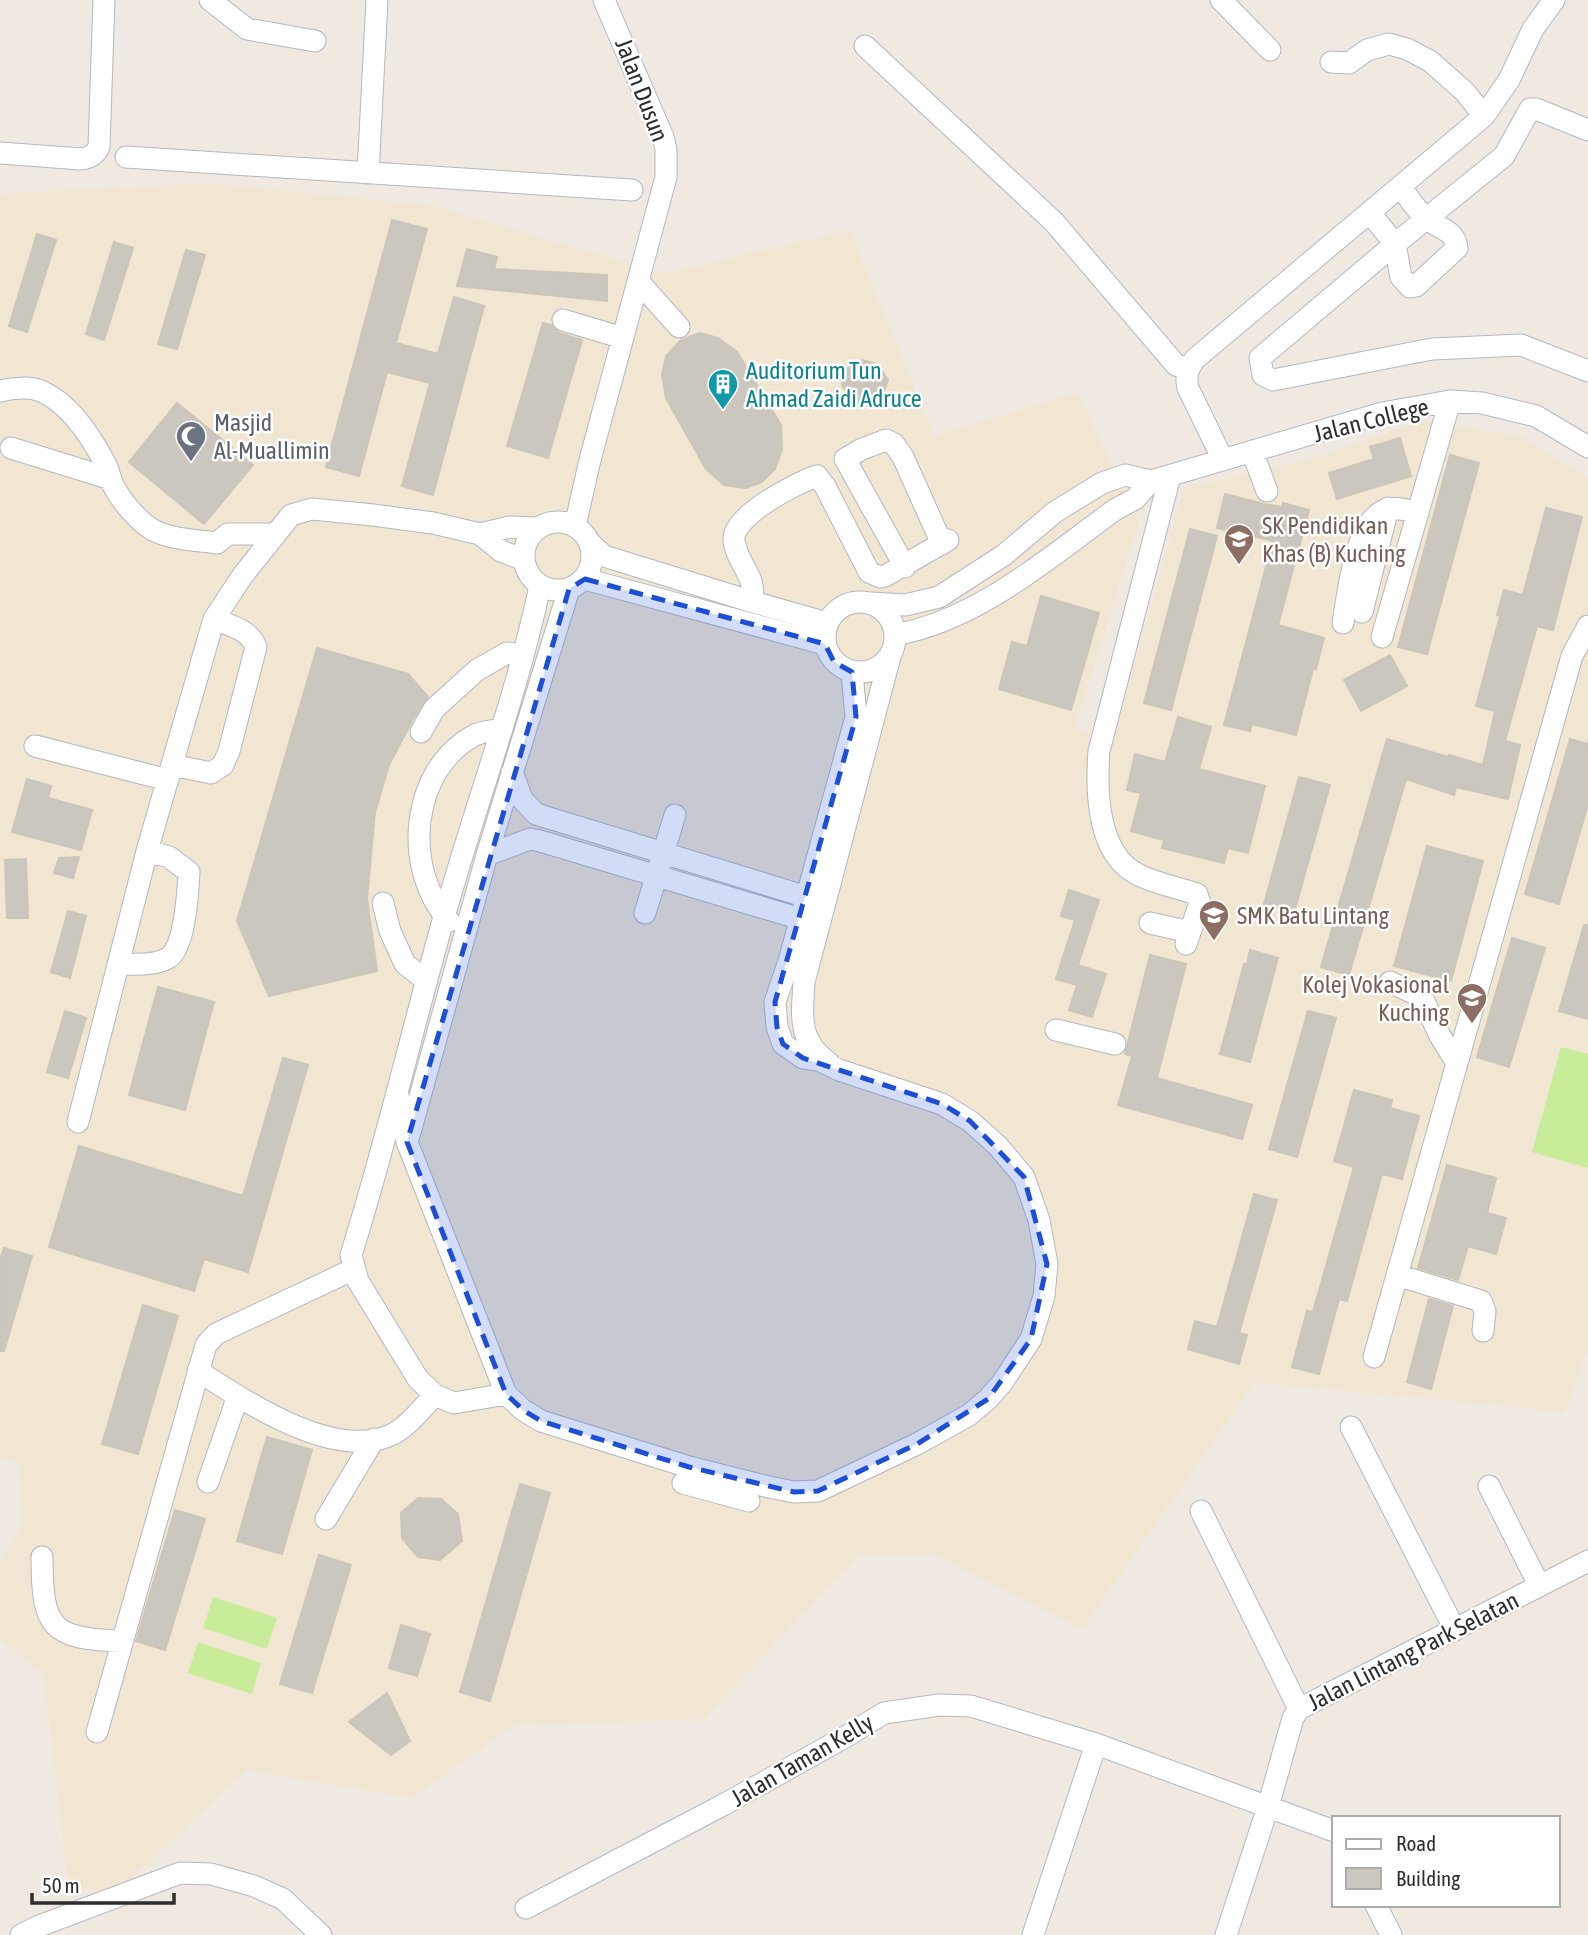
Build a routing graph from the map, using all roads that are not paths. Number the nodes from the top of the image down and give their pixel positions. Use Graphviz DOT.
graph roads {
  1 [pos="104,0"];
  2 [pos="210,0"];
  3 [pos="377,0"];
  4 [pos="604,0"];
  5 [pos="1221,0"];
  6 [pos="1554,0"];
  7 [pos="315,41"];
  8 [pos="865,46"];
  9 [pos="1270,50"];
  10 [pos="1331,62"];
  11 [pos="1484,116"];
  12 [pos="1588,130"];
  13 [pos="0,153"];
  14 [pos="126,157"];
  15 [pos="368,173"];
  16 [pos="1401,187"];
  17 [pos="632,190"];
  18 [pos="1370,213"];
  19 [pos="1426,219"];
  20 [pos="1395,244"];
  21 [pos="640,273"];
  22 [pos="563,320"];
  23 [pos="679,327"];
  24 [pos="623,338"];
  25 [pos="1188,369"];
  26 [pos="1588,372"];
  27 [pos="0,391"];
  28 [pos="1450,401"];
  29 [pos="1588,447"];
  30 [pos="11,448"];
  31 [pos="1252,451"];
  32 [pos="845,459"];
  33 [pos="590,460"];
  34 [pos="1223,460"];
  35 [pos="817,475"];
  36 [pos="111,479"];
  37 [pos="1160,479"];
  38 [pos="1267,491"];
  39 [pos="1388,508"];
  40 [pos="1417,512"];
  41 [pos="544,526"];
  42 [pos="575,526"];
  43 [pos="276,534"];
  44 [pos="480,534"];
  45 [pos="590,544"];
  46 [pos="524,560"];
  47 [pos="905,566"];
  48 [pos="577,584"];
  49 [pos="540,586"];
  50 [pos="753,602"];
  51 [pos="871,603"];
  52 [pos="1362,612"];
  53 [pos="215,619"];
  54 [pos="827,623"];
  55 [pos="1343,623"];
  56 [pos="1588,626"];
  57 [pos="1382,637"];
  58 [pos="825,644"];
  59 [pos="893,644"];
  60 [pos="523,655"];
  61 [pos="852,672"];
  62 [pos="502,729"];
  63 [pos="421,732"];
  64 [pos="36,746"];
  65 [pos="170,772"];
  66 [pos="512,772"];
  67 [pos="676,815"];
  68 [pos="147,851"];
  69 [pos="664,853"];
  70 [pos="487,855"];
  71 [pos="657,876"];
  72 [pos="807,897"];
  73 [pos="383,903"];
  74 [pos="645,913"];
  75 [pos="444,916"];
  76 [pos="801,919"];
  77 [pos="1150,923"];
  78 [pos="467,928"];
  79 [pos="118,964"];
  80 [pos="427,981"];
  81 [pos="1390,982"];
  82 [pos="1056,1030"];
  83 [pos="1115,1044"];
  84 [pos="1457,1063"];
  85 [pos="839,1070"];
  86 [pos="398,1095"];
  87 [pos="78,1122"];
  88 [pos="407,1142"];
  89 [pos="354,1269"];
  90 [pos="1397,1275"];
  91 [pos="1483,1331"];
  92 [pos="1374,1357"];
  93 [pos="198,1371"];
  94 [pos="506,1394"];
  95 [pos="435,1395"];
  96 [pos="238,1396"];
  97 [pos="1351,1427"];
  98 [pos="374,1439"];
  99 [pos="208,1482"];
  100 [pos="683,1483"];
  101 [pos="1489,1486"];
  102 [pos="749,1501"];
  103 [pos="1201,1511"];
  104 [pos="326,1519"];
  105 [pos="43,1557"];
  106 [pos="1588,1561"];
  107 [pos="1539,1585"];
  108 [pos="1455,1630"];
  109 [pos="122,1641"];
  110 [pos="1299,1709"];
  111 [pos="97,1732"];
  112 [pos="1096,1744"];
  113 [pos="1268,1807"];
  114 [pos="1332,1830"];
  115 [pos="1377,1907"];
  116 [pos="526,1908"];
  117 [pos="21,1935"];
  118 [pos="321,1935"];
  119 [pos="1033,1935"];
  120 [pos="1226,1935"];
  121 [pos="1391,1935"];
  1 -- 13 [label="street"];
  2 -- 7 [label="street"];
  3 -- 15 [label="street"];
  4 -- 21 [label="street, Jalan Dusun"];
  5 -- 9 [label="street"];
  6 -- 11 [label="street"];
  8 -- 25 [label="street"];
  10 -- 11 [label="street"];
  11 -- 16 [label="street"];
  12 -- 19 [label="street"];
  14 -- 15 [label="street"];
  15 -- 17 [label="street"];
  16 -- 18 [label="street"];
  16 -- 19 [label="street"];
  18 -- 20 [label="street"];
  18 -- 25 [label="street"];
  19 -- 20 [label="street"];
  19 -- 20 [label="street"];
  20 -- 26 [label="street"];
  21 -- 23 [label="street"];
  21 -- 24 [label="street, Jalan Dusun"];
  22 -- 24 [label="street"];
  24 -- 33 [label="street, Jalan Dusun"];
  25 -- 34 [label="street"];
  27 -- 36 [label="street"];
  28 -- 29 [label="street, Jalan College"];
  28 -- 31 [label="street, Jalan College"];
  28 -- 40 [label="street"];
  30 -- 36 [label="street"];
  31 -- 34 [label="street, Jalan College"];
  31 -- 38 [label="street"];
  32 -- 35 [label="street"];
  32 -- 47 [label="street"];
  32 -- 47 [label="street"];
  33 -- 41 [label="street"];
  33 -- 42 [label="street"];
  34 -- 37 [label="street, Jalan College"];
  35 -- 47 [label="street"];
  35 -- 50 [label="street"];
  36 -- 43 [label="street"];
  37 -- 51 [label="street"];
  37 -- 59 [label="street"];
  37 -- 77 [label="street"];
  39 -- 40 [label="street"];
  39 -- 52 [label="street"];
  39 -- 55 [label="street"];
  40 -- 57 [label="street"];
  41 -- 42 [label="street"];
  41 -- 44 [label="street"];
  41 -- 46 [label="street"];
  42 -- 45 [label="street"];
  43 -- 44 [label="street"];
  43 -- 53 [label="street"];
  44 -- 46 [label="street"];
  45 -- 48 [label="street"];
  45 -- 50 [label="street"];
  46 -- 49 [label="street"];
  48 -- 49 [label="street"];
  48 -- 58 [label="street"];
  48 -- 66 [label="street"];
  49 -- 60 [label="street"];
  50 -- 54 [label="street"];
  51 -- 54 [label="street"];
  51 -- 59 [label="street"];
  53 -- 65 [label="street"];
  53 -- 65 [label="street"];
  54 -- 58 [label="street"];
  56 -- 84 [label="street"];
  58 -- 61 [label="street"];
  59 -- 61 [label="street"];
  59 -- 85 [label="street"];
  60 -- 62 [label="street"];
  60 -- 63 [label="street"];
  61 -- 72 [label="street"];
  62 -- 75 [label="street"];
  62 -- 75 [label="street"];
  64 -- 65 [label="street"];
  65 -- 68 [label="street"];
  66 -- 69 [label="street"];
  66 -- 70 [label="street"];
  67 -- 69 [label="street"];
  68 -- 79 [label="street"];
  68 -- 79 [label="street"];
  69 -- 71 [label="street"];
  69 -- 72 [label="street"];
  70 -- 71 [label="street"];
  70 -- 78 [label="street"];
  71 -- 74 [label="street"];
  71 -- 76 [label="street"];
  72 -- 76 [label="street"];
  73 -- 80 [label="street"];
  75 -- 78 [label="street"];
  75 -- 80 [label="street"];
  76 -- 85 [label="street"];
  78 -- 88 [label="street"];
  79 -- 87 [label="street"];
  80 -- 86 [label="street"];
  81 -- 84 [label="street"];
  82 -- 83 [label="street"];
  84 -- 90 [label="street"];
  85 -- 94 [label="street"];
  86 -- 88 [label="street"];
  86 -- 89 [label="street"];
  88 -- 94 [label="street"];
  89 -- 93 [label="street"];
  89 -- 95 [label="street"];
  90 -- 91 [label="street"];
  90 -- 92 [label="street"];
  93 -- 96 [label="street"];
  93 -- 109 [label="street"];
  94 -- 95 [label="street"];
  95 -- 98 [label="street"];
  96 -- 98 [label="street"];
  96 -- 99 [label="street"];
  97 -- 108 [label="street"];
  98 -- 104 [label="street"];
  100 -- 102 [label="street"];
  101 -- 107 [label="street"];
  103 -- 110 [label="street"];
  105 -- 109 [label="street"];
  106 -- 107 [label="street, Jalan Lintang Park Selatan"];
  107 -- 108 [label="street, Jalan Lintang Park Selatan"];
  108 -- 110 [label="street, Jalan Lintang Park Selatan"];
  109 -- 111 [label="street"];
  110 -- 113 [label="street, Jalan Lintang Park Selatan"];
  112 -- 113 [label="street, Jalan Taman Kelly"];
  112 -- 116 [label="street, Jalan Taman Kelly"];
  112 -- 119 [label="street"];
  113 -- 114 [label="street, Jalan Taman Kelly"];
  113 -- 120 [label="street, Jalan Lintang Park Selatan"];
  115 -- 121 [label="street"];
  117 -- 118 [label="street"];
}
